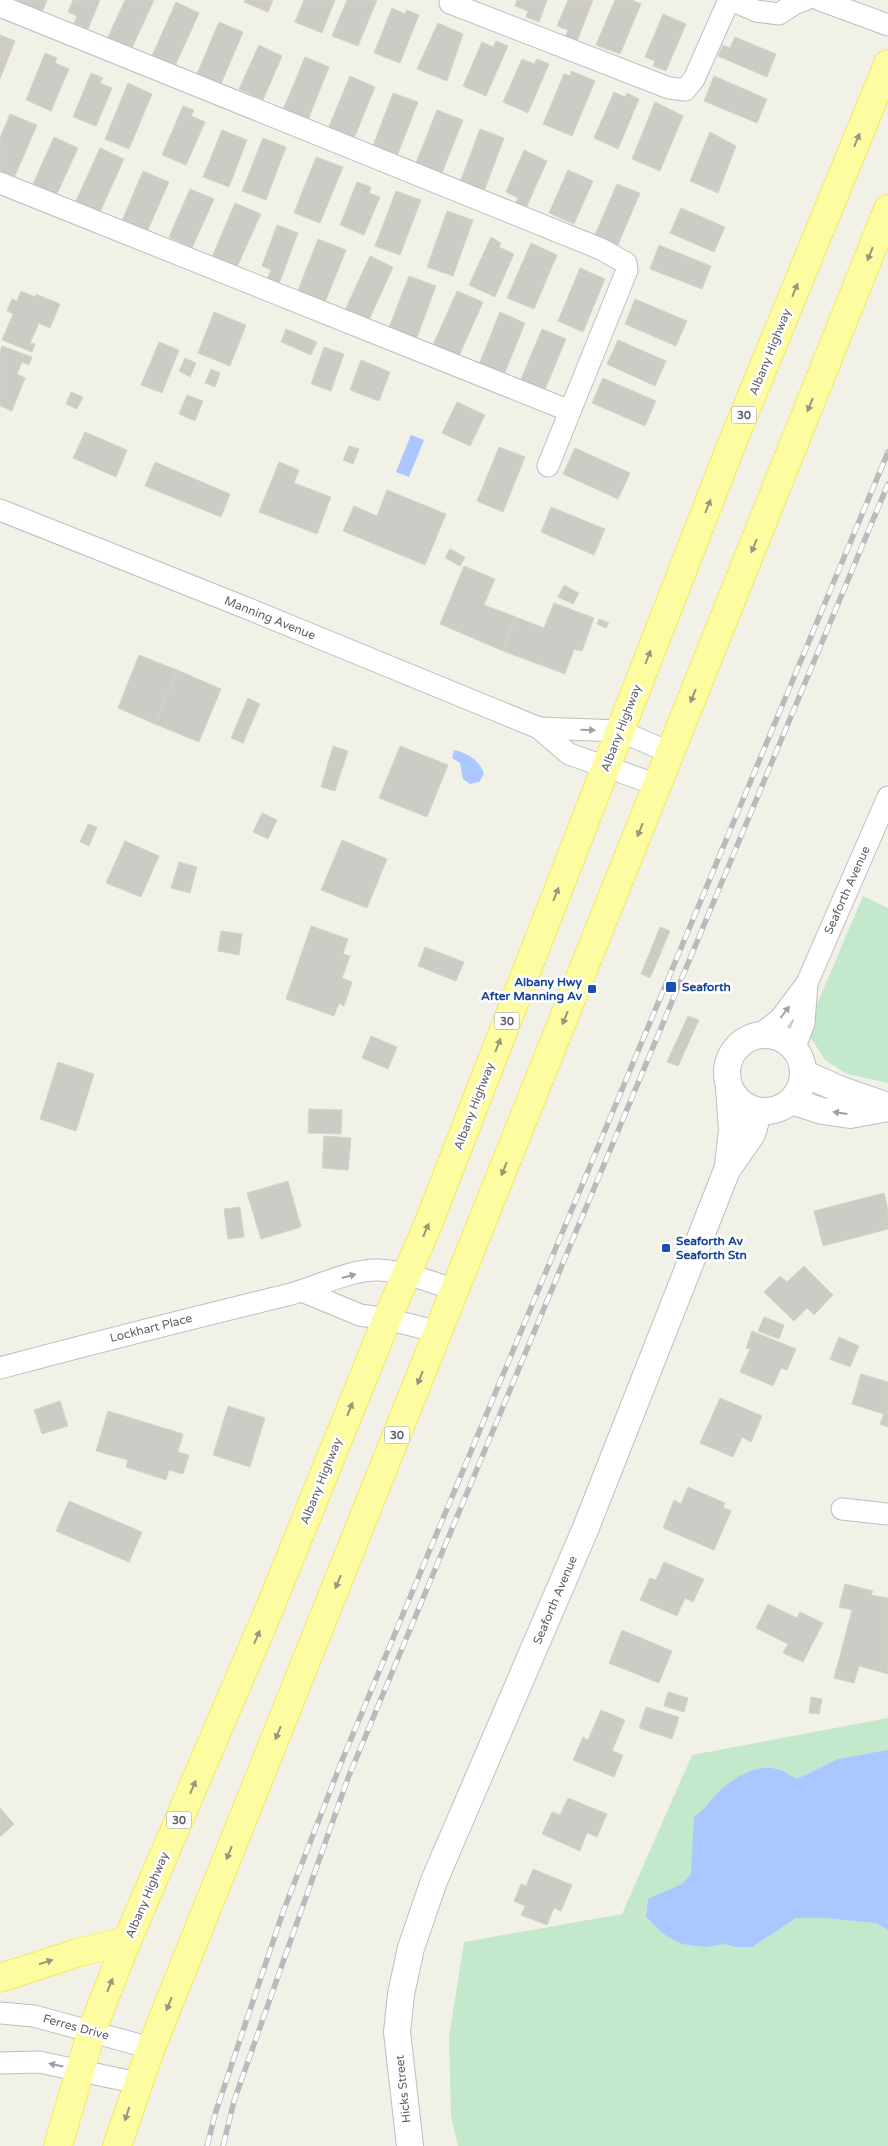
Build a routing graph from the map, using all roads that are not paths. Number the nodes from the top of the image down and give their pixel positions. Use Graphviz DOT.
graph roads {
  1 [pos="452,0"];
  2 [pos="730,0"];
  3 [pos="806,0"];
  4 [pos="820,0"];
  5 [pos="0,6"];
  6 [pos="888,25"];
  7 [pos="888,64"];
  8 [pos="0,182"];
  9 [pos="888,209"];
  10 [pos="570,411"];
  11 [pos="548,466"];
  12 [pos="0,510"];
  13 [pos="539,728"];
  14 [pos="620,731"];
  15 [pos="671,753"];
  16 [pos="605,768"];
  17 [pos="658,785"];
  18 [pos="888,797"];
  19 [pos="807,983"];
  20 [pos="758,1036"];
  21 [pos="794,1049"];
  22 [pos="803,1073"];
  23 [pos="729,1089"];
  24 [pos="791,1101"];
  25 [pos="888,1107"];
  26 [pos="759,1111"];
  27 [pos="727,1170"];
  28 [pos="407,1274"];
  29 [pos="455,1290"];
  30 [pos="302,1291"];
  31 [pos="387,1319"];
  32 [pos="438,1332"];
  33 [pos="0,1368"];
  34 [pos="842,1509"];
  35 [pos="888,1514"];
  36 [pos="127,1941"];
  37 [pos="0,1978"];
  38 [pos="0,2013"];
  39 [pos="92,2030"];
  40 [pos="397,2032"];
  41 [pos="151,2048"];
  42 [pos="0,2063"];
  43 [pos="80,2070"];
  44 [pos="138,2083"];
  45 [pos="58,2146"];
  46 [pos="117,2146"];
  47 [pos="410,2146"];
  1 -- 2 [label="street"];
  2 -- 3 [label="street"];
  4 -- 6 [label="street"];
  5 -- 10 [label="street"];
  14 -- 7 [label="highway, Albany Highway / 30, one-way"];
  8 -- 10 [label="street"];
  9 -- 15 [label="highway, 30, one-way"];
  10 -- 11 [label="street"];
  12 -- 13 [label="street, Manning Avenue"];
  13 -- 14 [label="street, Manning Avenue, one-way"];
  13 -- 16 [label="street, Manning Avenue"];
  14 -- 15 [label="street, Manning Avenue"];
  14 -- 16 [label="highway, Albany Highway / 30"];
  15 -- 17 [label="highway, 30"];
  16 -- 17 [label="street, Manning Avenue"];
  28 -- 16 [label="highway, Albany Highway / 30, one-way"];
  17 -- 29 [label="highway, 30, one-way"];
  18 -- 19 [label="street, Seaforth Avenue"];
  20 -- 19 [label="street, Seaforth Avenue, one-way"];
  19 -- 21 [label="street, Seaforth Avenue"];
  20 -- 21 [label="street"];
  20 -- 23 [label="street"];
  21 -- 22 [label="street"];
  22 -- 24 [label="street"];
  22 -- 25 [label="street"];
  23 -- 26 [label="street"];
  23 -- 27 [label="street, Seaforth Avenue"];
  25 -- 24 [label="street, one-way"];
  24 -- 26 [label="street"];
  26 -- 27 [label="street, Seaforth Avenue"];
  27 -- 40 [label="street, Seaforth Avenue"];
  28 -- 29 [label="street, Lockhart Place"];
  30 -- 28 [label="street, Lockhart Place, one-way"];
  28 -- 31 [label="highway, Albany Highway / 30"];
  29 -- 32 [label="highway, 30"];
  30 -- 31 [label="street"];
  30 -- 33 [label="street, Lockhart Place"];
  31 -- 32 [label="street"];
  36 -- 31 [label="highway, Albany Highway / 30, one-way"];
  32 -- 41 [label="highway, 30, one-way"];
  34 -- 35 [label="street"];
  37 -- 36 [label="highway, one-way"];
  39 -- 36 [label="highway, Albany Highway / 30, one-way"];
  38 -- 39 [label="street, Ferres Drive"];
  39 -- 41 [label="street, Ferres Drive"];
  39 -- 43 [label="highway, Albany Highway / 30"];
  40 -- 47 [label="street, Hicks Street"];
  41 -- 44 [label="highway, 30"];
  43 -- 42 [label="street, one-way"];
  43 -- 44 [label="street"];
  43 -- 45 [label="highway, Albany Highway / 30"];
  44 -- 46 [label="highway, 30, one-way"];
}
